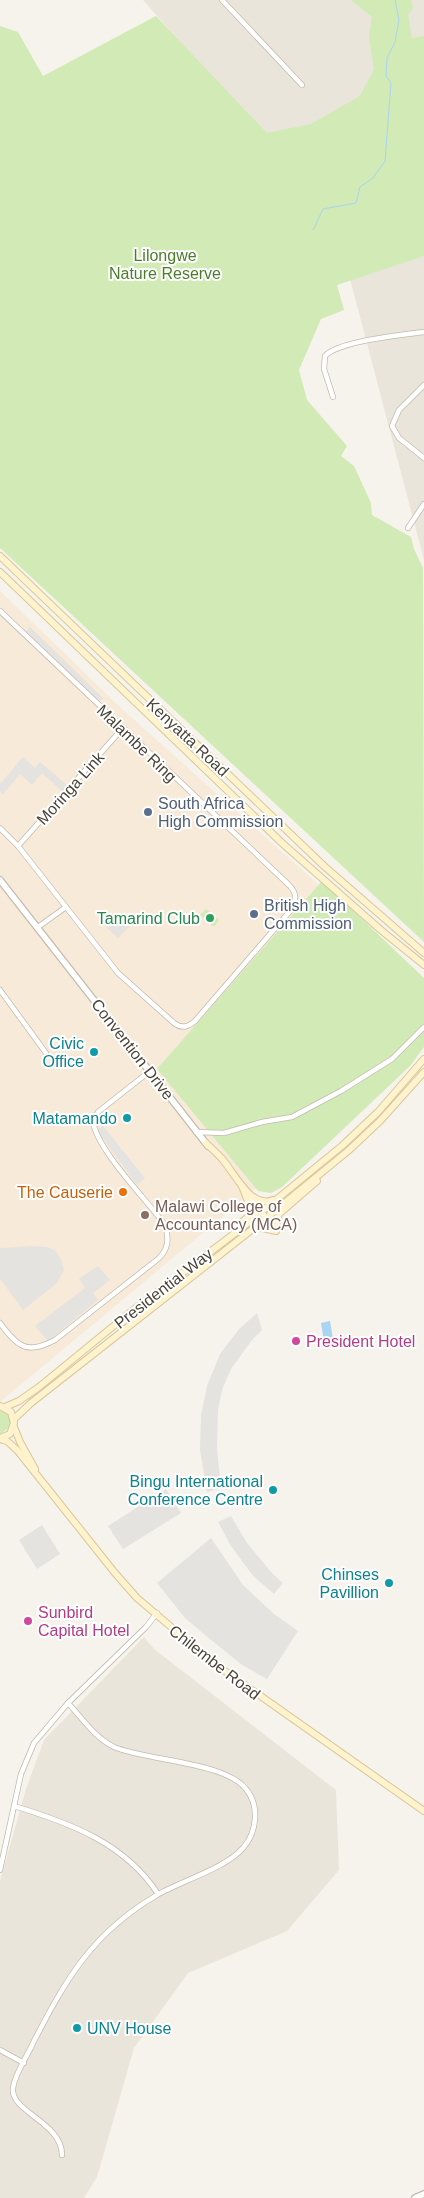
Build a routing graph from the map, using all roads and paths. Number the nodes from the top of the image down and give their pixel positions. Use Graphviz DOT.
graph roads {
  1 [pos="222,0"];
  2 [pos="302,85"];
  3 [pos="424,332"];
  4 [pos="424,385"];
  5 [pos="333,397"];
  6 [pos="424,458"];
  7 [pos="424,504"];
  8 [pos="408,528"];
  9 [pos="0,556"];
  10 [pos="0,572"];
  11 [pos="0,612"];
  12 [pos="122,729"];
  13 [pos="0,828"];
  14 [pos="18,846"];
  15 [pos="0,880"];
  16 [pos="66,907"];
  17 [pos="38,928"];
  18 [pos="424,952"];
  19 [pos="424,965"];
  20 [pos="0,990"];
  21 [pos="424,1027"];
  22 [pos="46,1052"];
  23 [pos="424,1058"];
  24 [pos="150,1071"];
  25 [pos="424,1072"];
  26 [pos="196,1132"];
  27 [pos="206,1143"];
  28 [pos="331,1166"];
  29 [pos="242,1186"];
  30 [pos="279,1197"];
  31 [pos="261,1212"];
  32 [pos="266,1218"];
  33 [pos="254,1228"];
  34 [pos="196,1263"];
  35 [pos="0,1324"];
  36 [pos="2,1407"];
  37 [pos="14,1419"];
  38 [pos="14,1427"];
  39 [pos="0,1438"];
  40 [pos="40,1477"];
  41 [pos="157,1614"];
  42 [pos="68,1703"];
  43 [pos="14,1806"];
  44 [pos="424,1811"];
  45 [pos="0,1870"];
  46 [pos="158,1894"];
  47 [pos="0,2050"];
  48 [pos="24,2063"];
  49 [pos="62,2155"];
  50 [pos="424,2194"];
  51 [pos="415,2198"];
  1 -- 2 [label="street"];
  3 -- 5 [label="street"];
  4 -- 6 [label="street"];
  7 -- 8 [label="street"];
  9 -- 18 [label="main road, Kenyatta Road"];
  10 -- 19 [label="main road, Kenyatta Road"];
  11 -- 12 [label="street, Malambe Ring"];
  12 -- 14 [label="street, Moringa Link"];
  12 -- 16 [label="street, Malambe Ring"];
  13 -- 14 [label="street, Malambe Ring"];
  14 -- 16 [label="street, Malambe Ring"];
  15 -- 17 [label="street, Convention Drive"];
  16 -- 17 [label="street"];
  17 -- 24 [label="street, Convention Drive"];
  20 -- 22 [label="street"];
  21 -- 26 [label="street"];
  23 -- 30 [label="main road, Presidential Way"];
  24 -- 26 [label="street, Convention Drive"];
  24 -- 35 [label="street"];
  25 -- 28 [label="main road, Presidential Way"];
  26 -- 27 [label="street, Convention Drive"];
  27 -- 29 [label="street, Convention Drive"];
  27 -- 30 [label="main road"];
  28 -- 32 [label="main road, Presidential Way"];
  28 -- 33 [label="main road"];
  29 -- 31 [label="street, Convention Drive"];
  29 -- 34 [label="main road"];
  30 -- 31 [label="main road, Presidential Way"];
  31 -- 32 [label="street, Convention Drive"];
  31 -- 34 [label="main road, Presidential Way"];
  32 -- 33 [label="main road, Presidential Way"];
  33 -- 37 [label="main road, Presidential Way"];
  34 -- 36 [label="main road, Presidential Way"];
  36 -- 37 [label="main road"];
  37 -- 38 [label="main road"];
  38 -- 39 [label="main road"];
  38 -- 40 [label="main road"];
  39 -- 40 [label="main road"];
  40 -- 41 [label="main road, Chilembe Road"];
  41 -- 42 [label="street"];
  41 -- 44 [label="main road, Chilembe Road"];
  42 -- 43 [label="street"];
  42 -- 46 [label="street"];
  43 -- 45 [label="street"];
  43 -- 46 [label="street"];
  46 -- 48 [label="street"];
  47 -- 48 [label="street"];
  48 -- 49 [label="street"];
  50 -- 51 [label="street"];
}
